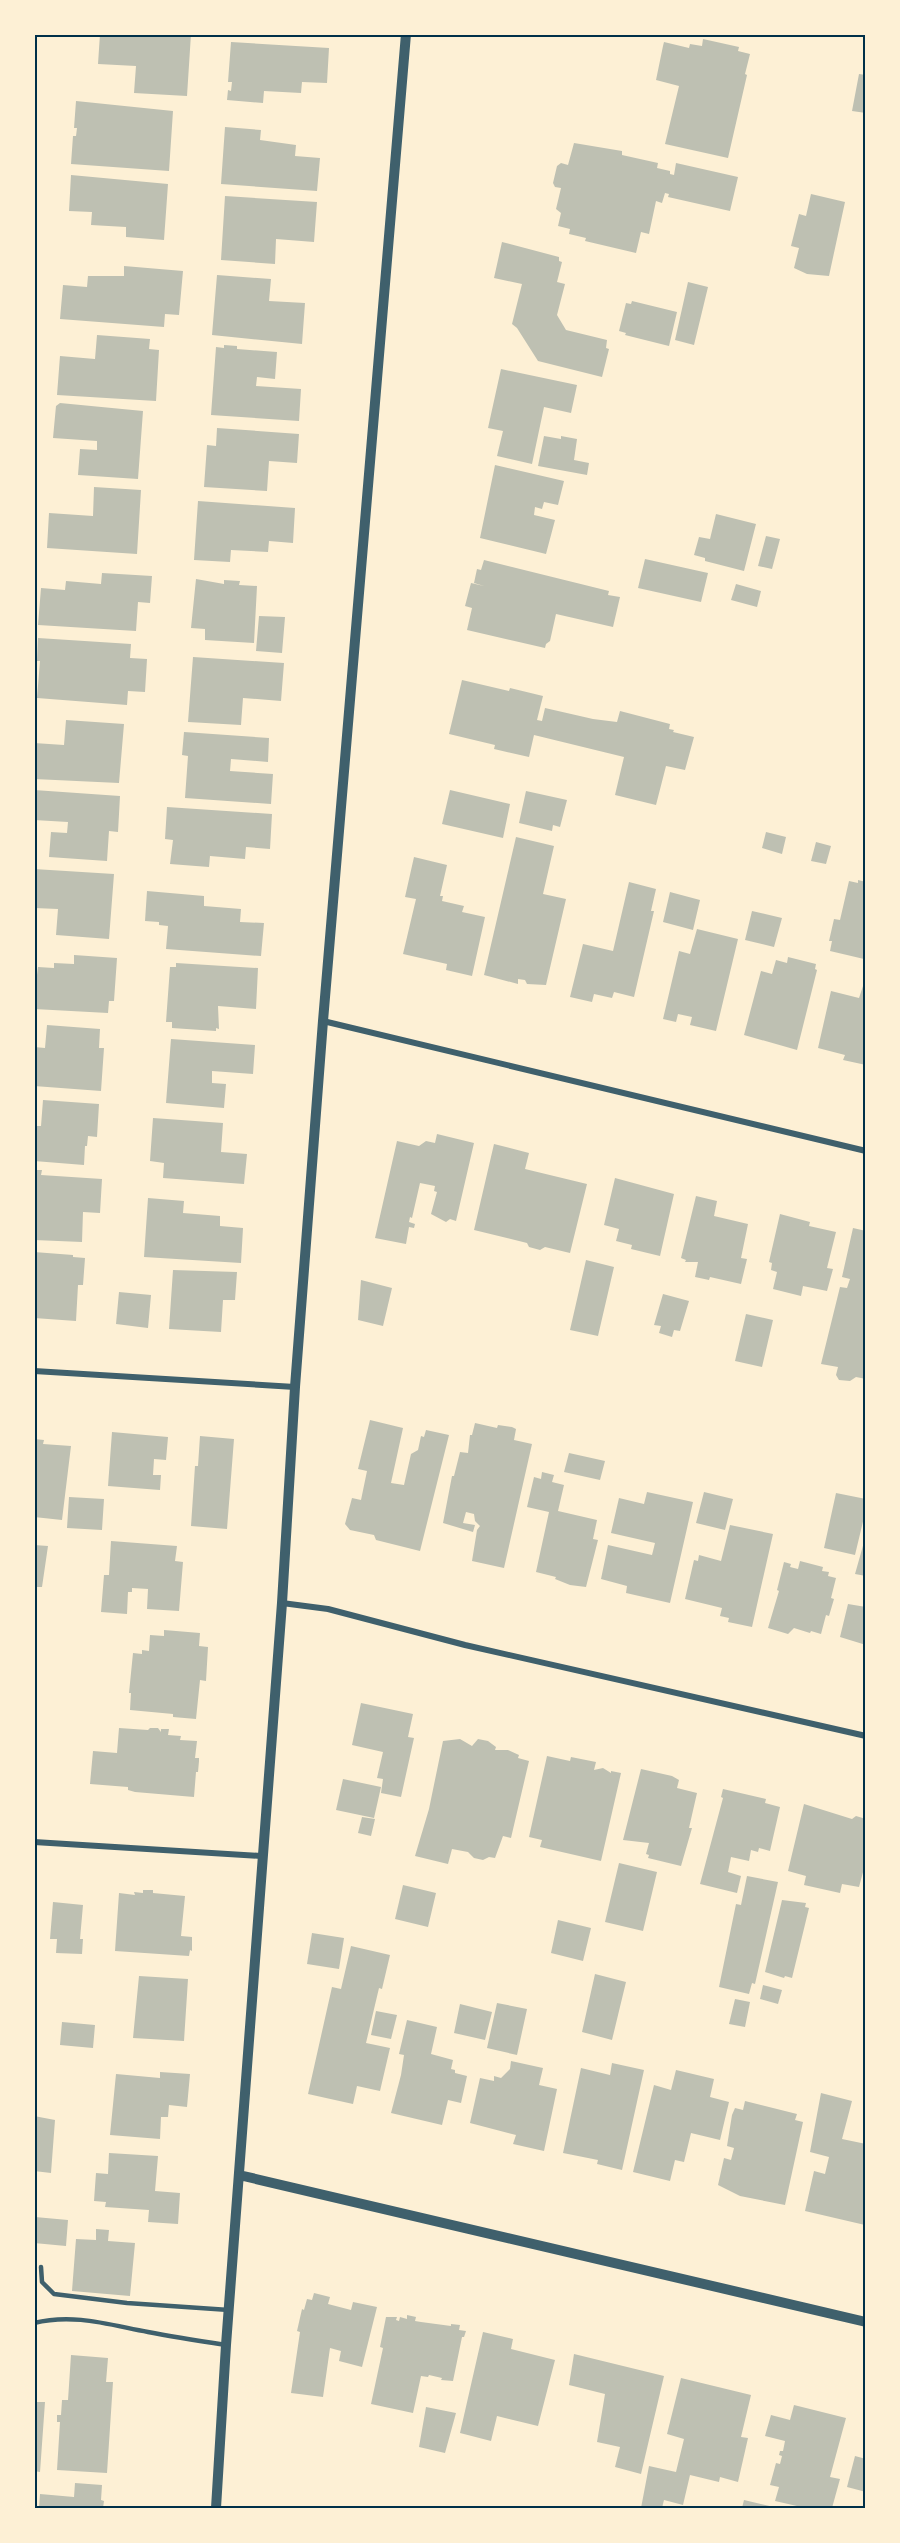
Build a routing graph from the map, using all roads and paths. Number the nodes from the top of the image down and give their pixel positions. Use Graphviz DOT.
graph roads {
  1 [pos="406,34"];
  2 [pos="323,1021"];
  3 [pos="866,1150"];
  4 [pos="34,1371"];
  5 [pos="295,1387"];
  6 [pos="282,1603"];
  7 [pos="866,1736"];
  8 [pos="34,1842"];
  9 [pos="261,1856"];
  10 [pos="239,2175"];
  11 [pos="41,2267"];
  12 [pos="229,2310"];
  13 [pos="866,2322"];
  14 [pos="34,2323"];
  15 [pos="226,2345"];
  16 [pos="216,2508"];
  1 -- 2 [label="street"];
  2 -- 3 [label="street"];
  2 -- 5 [label="street"];
  4 -- 5 [label="street"];
  5 -- 6 [label="street"];
  6 -- 7 [label="street"];
  6 -- 9 [label="street"];
  8 -- 9 [label="street"];
  9 -- 10 [label="street"];
  10 -- 12 [label="street"];
  10 -- 13 [label="street"];
  11 -- 12 [label="lane"];
  12 -- 15 [label="street"];
  14 -- 15 [label="lane"];
  15 -- 16 [label="street"];
}
